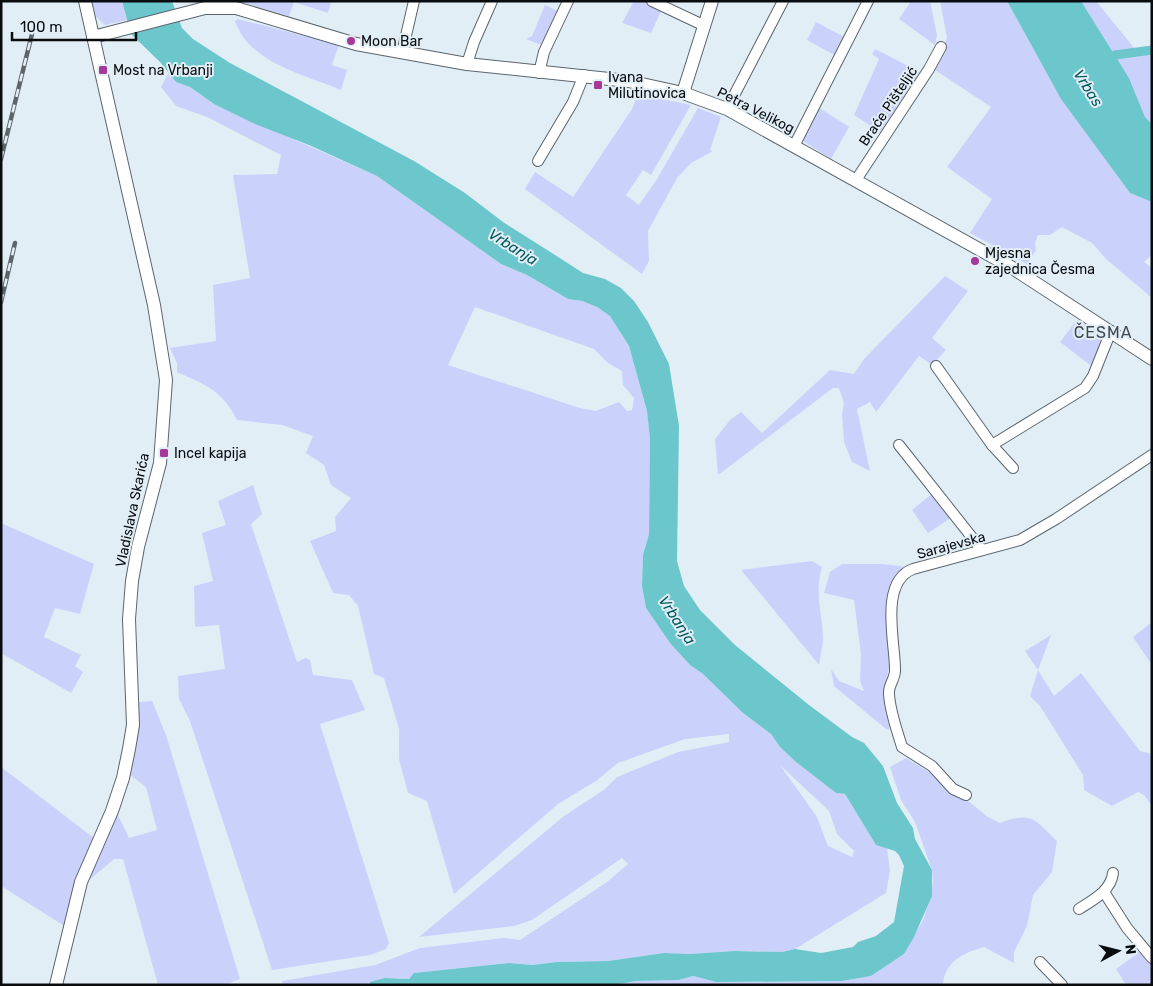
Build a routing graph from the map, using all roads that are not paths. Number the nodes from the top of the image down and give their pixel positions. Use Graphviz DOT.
graph roads {
  1 [pos="86,1"];
  2 [pos="414,1"];
  3 [pos="492,1"];
  4 [pos="568,1"];
  5 [pos="652,1"];
  6 [pos="712,1"];
  7 [pos="783,1"];
  8 [pos="868,1"];
  9 [pos="704,26"];
  10 [pos="93,37"];
  11 [pos="941,47"];
  12 [pos="402,52"];
  13 [pos="467,64"];
  14 [pos="539,73"];
  15 [pos="584,75"];
  16 [pos="684,93"];
  17 [pos="727,109"];
  18 [pos="794,146"];
  19 [pos="538,161"];
  20 [pos="856,180"];
  21 [pos="1111,331"];
  22 [pos="1152,359"];
  23 [pos="936,366"];
  24 [pos="899,445"];
  25 [pos="992,445"];
  26 [pos="1152,455"];
  27 [pos="1013,468"];
  28 [pos="982,550"];
  29 [pos="966,795"];
  30 [pos="1114,873"];
  31 [pos="1104,892"];
  32 [pos="1079,910"];
  33 [pos="1152,958"];
  34 [pos="1040,962"];
  35 [pos="56,985"];
  36 [pos="1062,985"];
  1 -- 10 [label="street, Vladislava Skarića"];
  2 -- 12 [label="street"];
  3 -- 13 [label="street"];
  4 -- 14 [label="street"];
  5 -- 9 [label="street"];
  6 -- 9 [label="street"];
  7 -- 17 [label="street"];
  8 -- 18 [label="street"];
  9 -- 16 [label="street"];
  10 -- 12 [label="street, Petra Velikog"];
  10 -- 35 [label="street, Vladislava Skarića"];
  11 -- 20 [label="street, Braće Pišteljić"];
  12 -- 13 [label="street, Petra Velikog"];
  13 -- 14 [label="street, Petra Velikog"];
  14 -- 15 [label="street, Petra Velikog"];
  15 -- 16 [label="street, Petra Velikog"];
  15 -- 19 [label="street"];
  16 -- 17 [label="street, Petra Velikog"];
  17 -- 18 [label="street, Petra Velikog"];
  18 -- 20 [label="street, Petra Velikog"];
  20 -- 21 [label="street, Petra Velikog"];
  21 -- 22 [label="street, Petra Velikog"];
  21 -- 25 [label="street"];
  23 -- 25 [label="street"];
  24 -- 28 [label="street"];
  25 -- 27 [label="street"];
  26 -- 28 [label="street, Sarajevska"];
  28 -- 29 [label="street, Sarajevska"];
  30 -- 31 [label="street"];
  31 -- 32 [label="street"];
  31 -- 33 [label="street"];
  34 -- 36 [label="street"];
}
